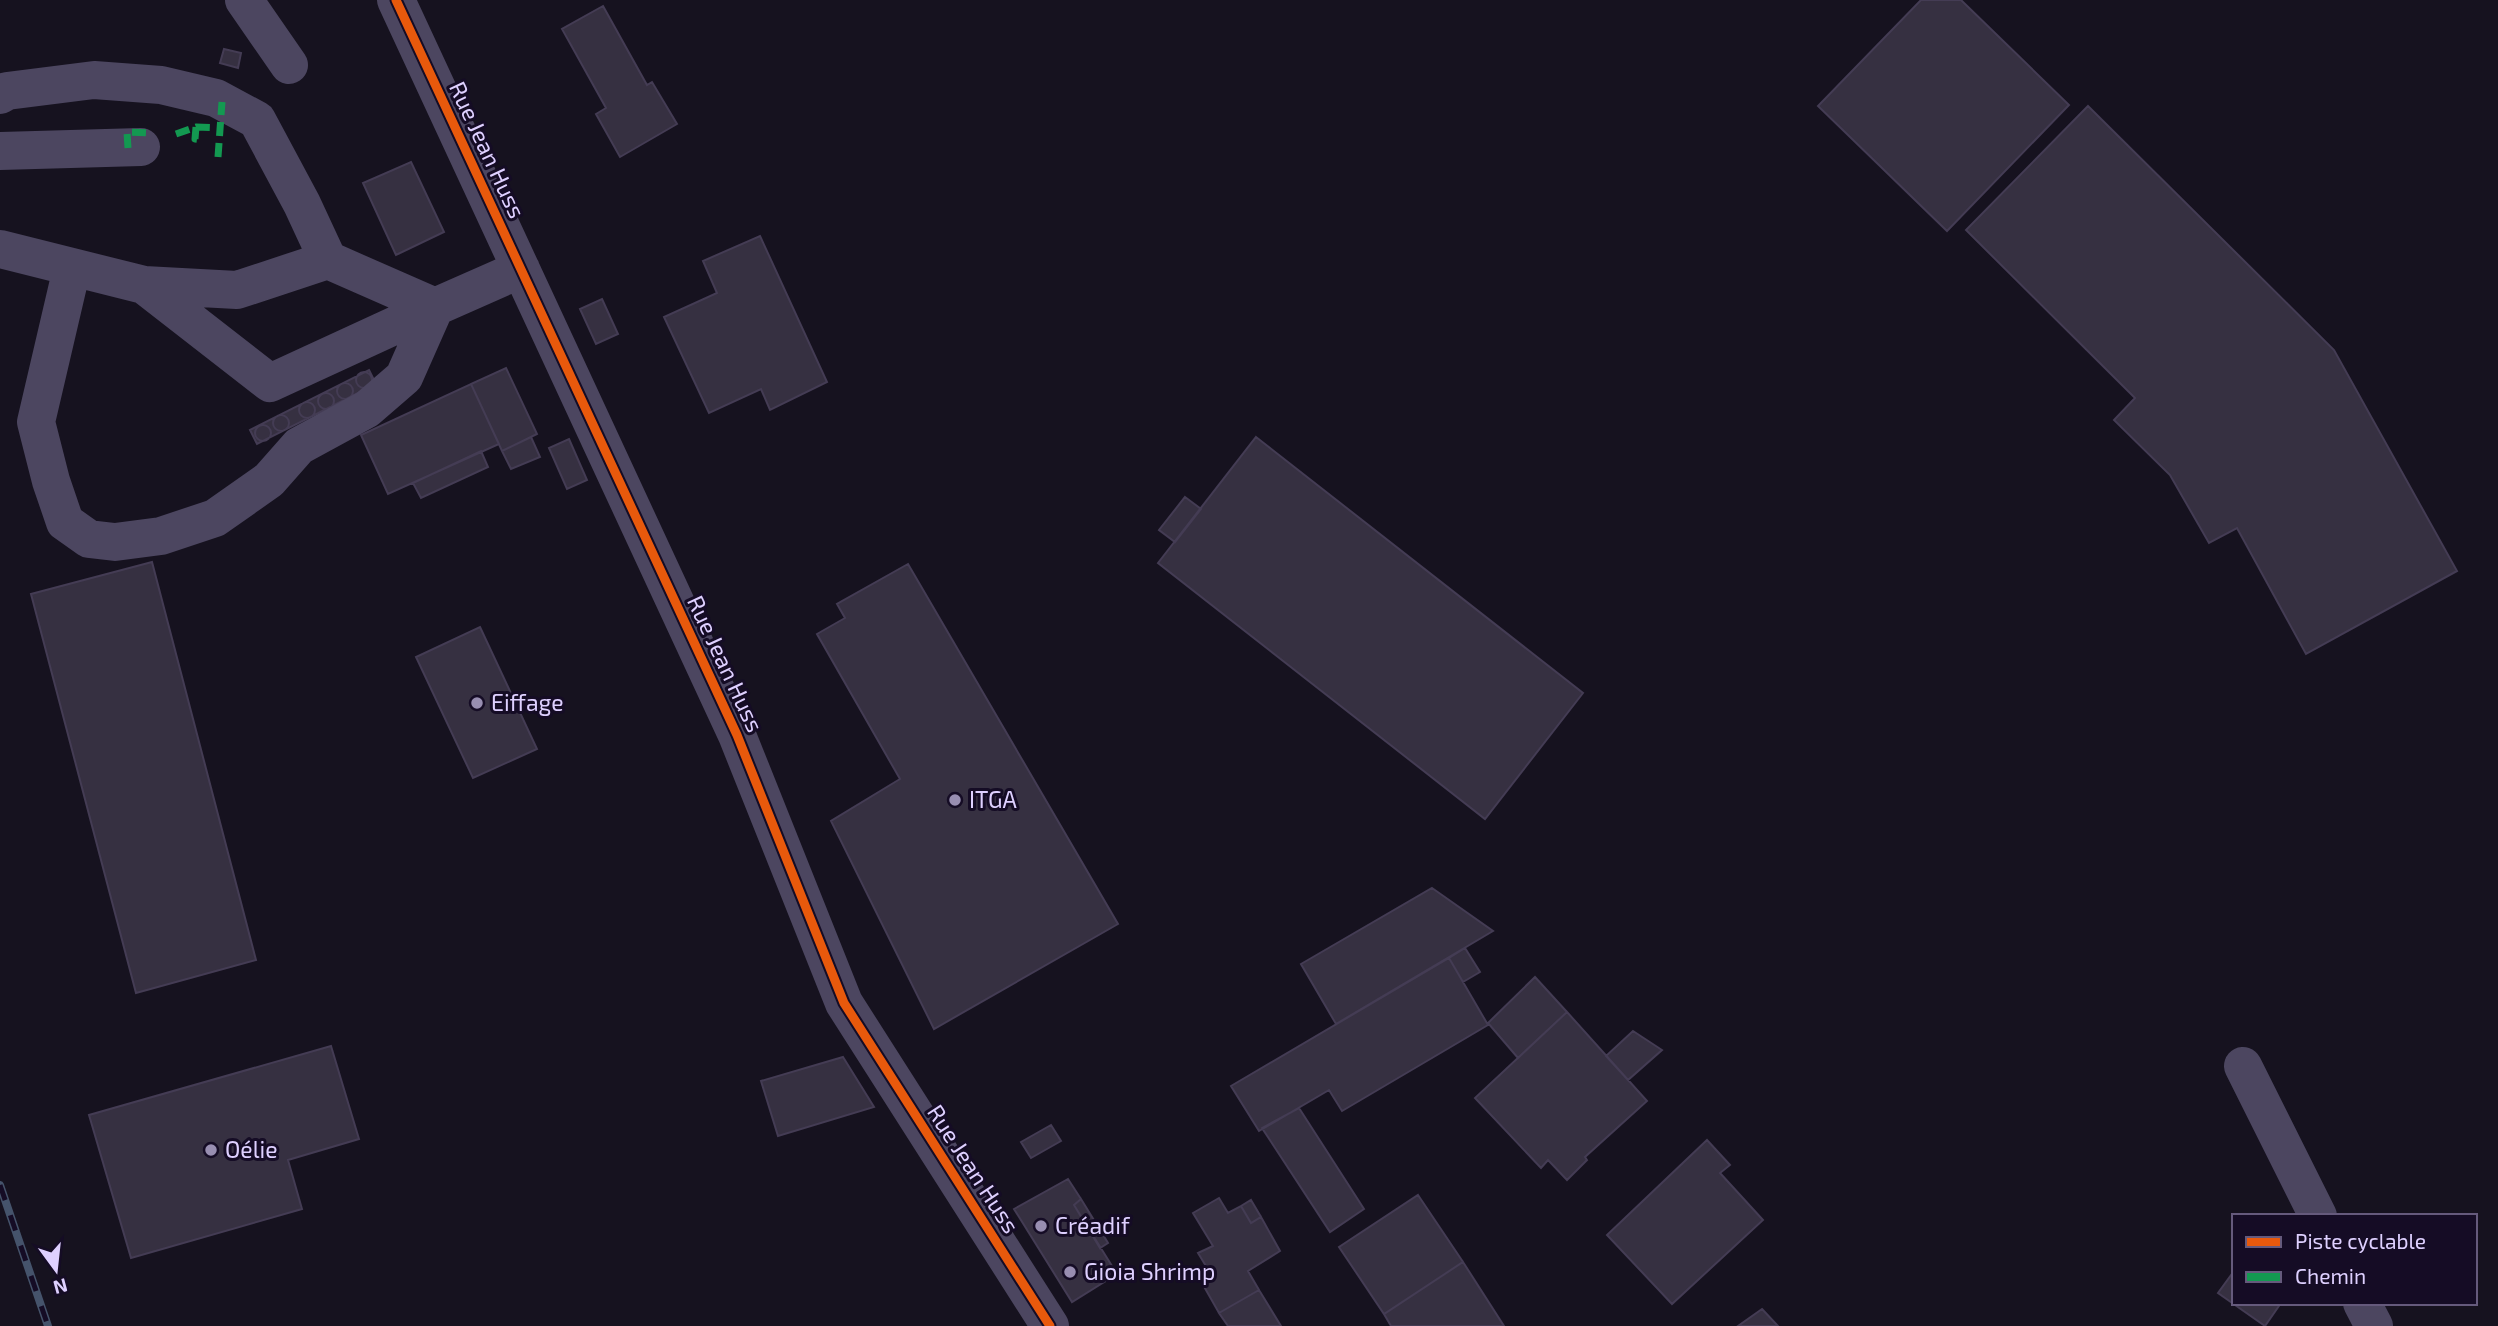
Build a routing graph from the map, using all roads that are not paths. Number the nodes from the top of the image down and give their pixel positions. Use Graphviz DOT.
graph roads {
  1 [pos="244,0"];
  2 [pos="396,0"];
  3 [pos="289,65"];
  4 [pos="0,95"];
  5 [pos="141,147"];
  6 [pos="0,151"];
  7 [pos="0,249"];
  8 [pos="328,260"];
  9 [pos="72,268"];
  10 [pos="521,269"];
  11 [pos="144,285"];
  12 [pos="435,307"];
  13 [pos="2243,1066"];
  14 [pos="2317,1214"];
  15 [pos="2363,1305"];
  16 [pos="1050,1326"];
  17 [pos="2374,1326"];
  1 -- 3 [label="street"];
  2 -- 10 [label="street, Rue Jean Huss"];
  4 -- 8 [label="street"];
  5 -- 6 [label="street"];
  7 -- 9 [label="street"];
  8 -- 11 [label="street"];
  8 -- 12 [label="street"];
  9 -- 11 [label="street"];
  9 -- 12 [label="street"];
  10 -- 12 [label="street"];
  10 -- 16 [label="street, Rue Jean Huss"];
  11 -- 12 [label="street"];
  13 -- 14 [label="street"];
  15 -- 17 [label="street"];
}
